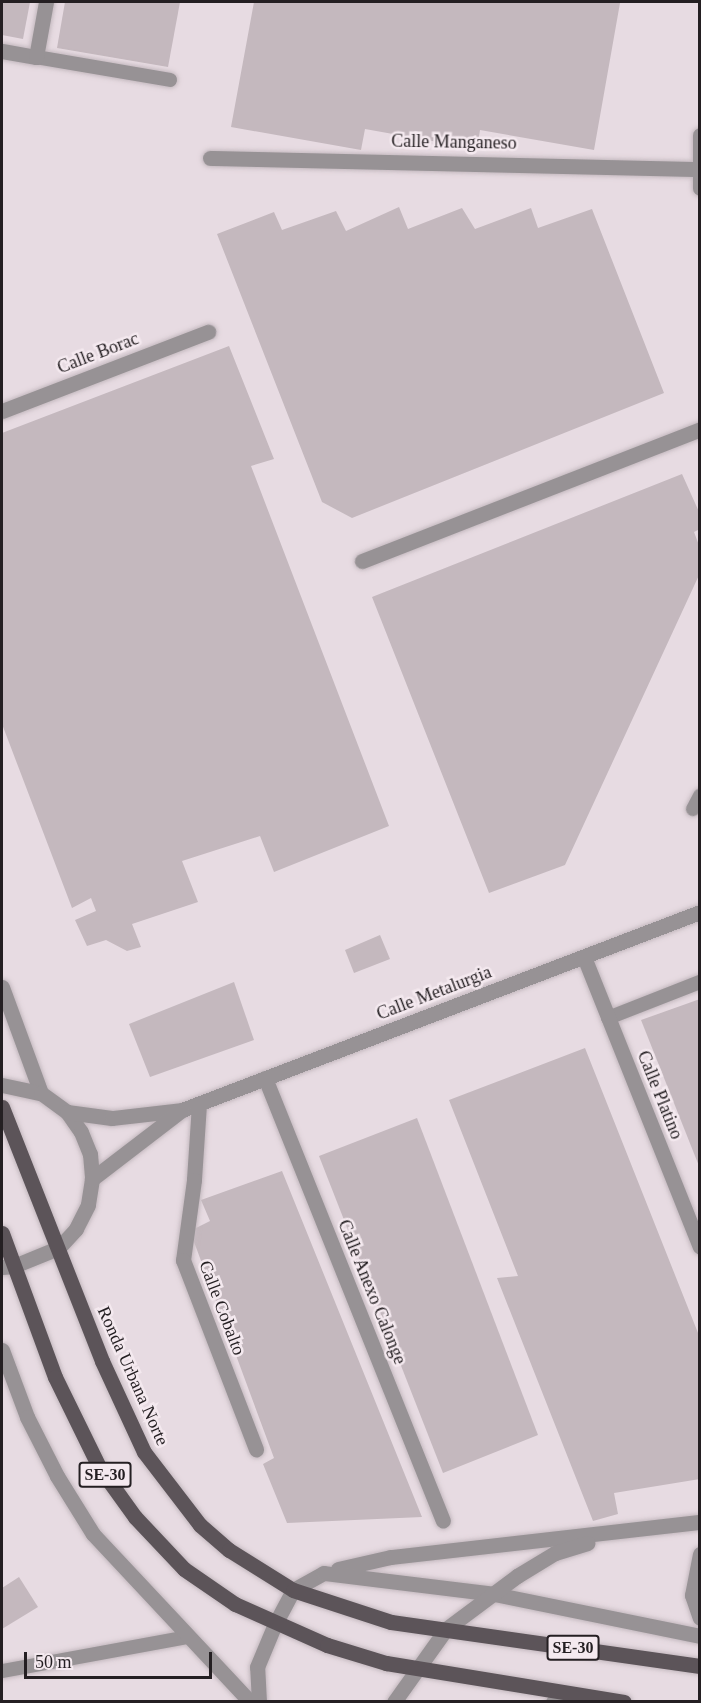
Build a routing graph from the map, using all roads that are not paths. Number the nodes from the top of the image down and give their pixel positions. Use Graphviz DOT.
graph roads {
  1 [pos="46,2"];
  2 [pos="2,51"];
  3 [pos="36,57"];
  4 [pos="170,80"];
  5 [pos="699,135"];
  6 [pos="210,158"];
  7 [pos="697,169"];
  8 [pos="699,188"];
  9 [pos="208,332"];
  10 [pos="2,411"];
  11 [pos="699,429"];
  12 [pos="362,561"];
  13 [pos="699,796"];
  14 [pos="693,809"];
  15 [pos="699,912"];
  16 [pos="584,957"];
  17 [pos="699,982"];
  18 [pos="2,987"];
  19 [pos="609,1018"];
  20 [pos="266,1078"];
  21 [pos="2,1085"];
  22 [pos="41,1094"];
  23 [pos="198,1104"];
  24 [pos="2,1107"];
  25 [pos="182,1110"];
  26 [pos="67,1112"];
  27 [pos="92,1179"];
  28 [pos="2,1233"];
  29 [pos="699,1247"];
  30 [pos="58,1248"];
  31 [pos="8,1266"];
  32 [pos="2,1350"];
  33 [pos="7,1376"];
  34 [pos="256,1449"];
  35 [pos="442,1521"];
  36 [pos="699,1522"];
  37 [pos="621,1533"];
  38 [pos="699,1554"];
  39 [pos="324,1573"];
  40 [pos="293,1590"];
  41 [pos="494,1594"];
  42 [pos="699,1618"];
  43 [pos="275,1624"];
  44 [pos="446,1629"];
  45 [pos="699,1636"];
  46 [pos="188,1637"];
  47 [pos="699,1666"];
  48 [pos="416,1668"];
  49 [pos="2,1671"];
  50 [pos="574,1694"];
  51 [pos="250,1701"];
  52 [pos="259,1701"];
  53 [pos="394,1701"];
  54 [pos="553,1701"];
  55 [pos="624,1701"];
  1 -- 3 [label="street"];
  2 -- 3 [label="street"];
  3 -- 4 [label="lane"];
  5 -- 7 [label="street"];
  6 -- 7 [label="street, Calle Manganeso"];
  7 -- 8 [label="street"];
  9 -- 10 [label="street, Calle Borac"];
  11 -- 12 [label="street"];
  13 -- 14 [label="lane"];
  15 -- 16 [label="street, Calle Metalurgia"];
  16 -- 19 [label="street, Calle Platino"];
  16 -- 20 [label="street, Calle Metalurgia"];
  17 -- 19 [label="lane"];
  18 -- 22 [label="street"];
  19 -- 29 [label="street, Calle Platino"];
  20 -- 23 [label="street, Calle Metalurgia"];
  20 -- 35 [label="street, Calle Anexo Calonge"];
  21 -- 22 [label="street"];
  22 -- 26 [label="street"];
  23 -- 25 [label="street, Calle Metalurgia"];
  23 -- 34 [label="street, Calle Cobalto"];
  24 -- 30 [label="main road, Ronda Urbana Norte / SE-30"];
  25 -- 26 [label="street"];
  25 -- 27 [label="street"];
  26 -- 27 [label="street"];
  27 -- 30 [label="street"];
  28 -- 31 [label="main road, SE-30"];
  30 -- 31 [label="street"];
  30 -- 40 [label="main road, Ronda Urbana Norte / SE-30"];
  31 -- 43 [label="main road, SE-30"];
  32 -- 33 [label="street"];
  33 -- 46 [label="street"];
  36 -- 37 [label="street"];
  37 -- 39 [label="street"];
  37 -- 41 [label="street"];
  38 -- 42 [label="street"];
  39 -- 40 [label="street"];
  39 -- 41 [label="street"];
  40 -- 43 [label="street"];
  40 -- 44 [label="main road, Ronda Urbana Norte / SE-30"];
  41 -- 44 [label="street"];
  41 -- 45 [label="street"];
  43 -- 48 [label="main road, SE-30"];
  43 -- 52 [label="street"];
  44 -- 47 [label="main road, Ronda Urbana Norte / SE-30"];
  44 -- 48 [label="street"];
  46 -- 49 [label="lane"];
  46 -- 51 [label="street"];
  48 -- 50 [label="main road, SE-30"];
  48 -- 53 [label="street"];
  50 -- 54 [label="street"];
  50 -- 55 [label="main road, SE-30"];
}
